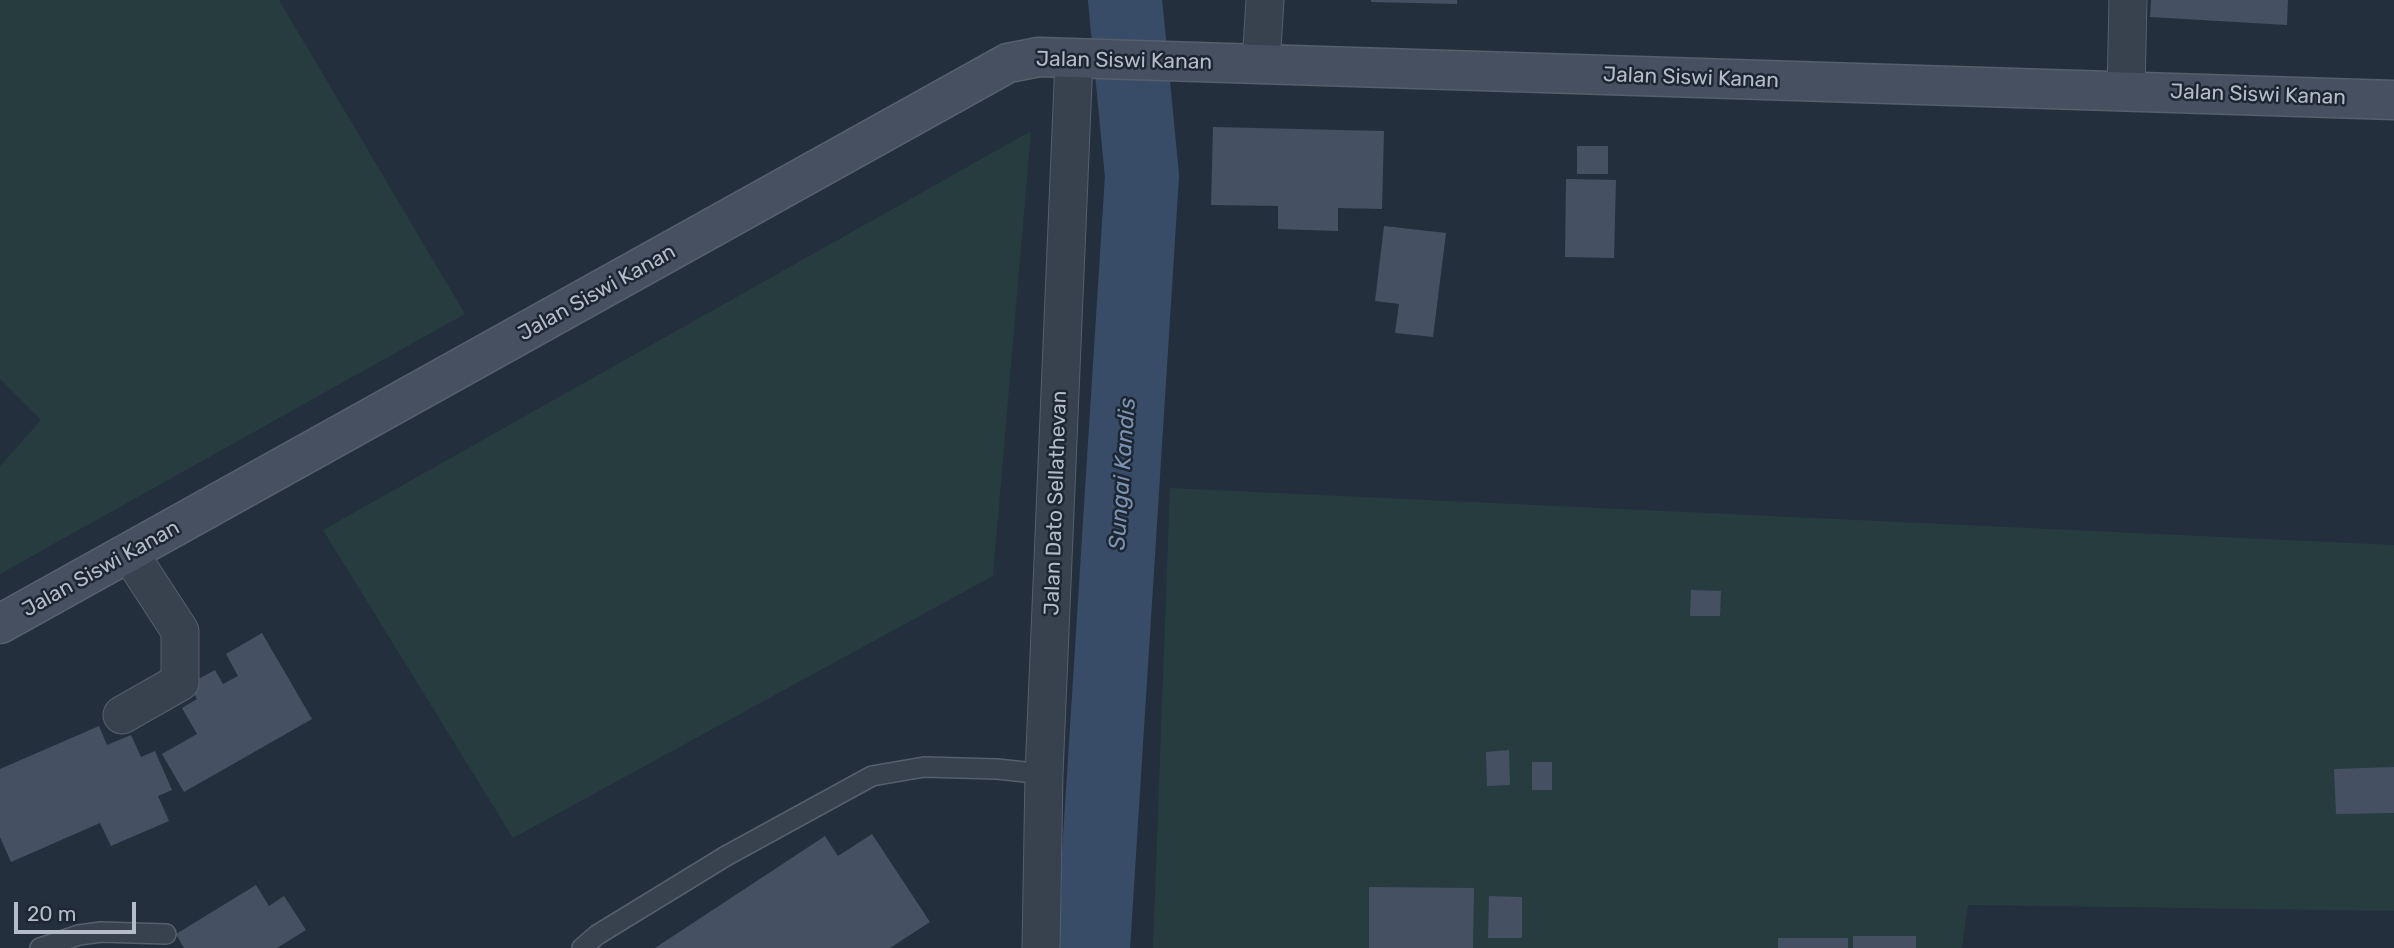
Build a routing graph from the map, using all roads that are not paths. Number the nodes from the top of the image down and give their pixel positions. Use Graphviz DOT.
graph roads {
  1 [pos="1265,0"];
  2 [pos="2128,0"];
  3 [pos="1084,59"];
  4 [pos="1261,64"];
  5 [pos="2126,91"];
  6 [pos="2394,100"];
  7 [pos="130,554"];
  8 [pos="0,624"];
  9 [pos="122,715"];
  10 [pos="1044,774"];
  11 [pos="166,934"];
  12 [pos="40,948"];
  13 [pos="582,948"];
  14 [pos="1041,948"];
  1 -- 4 [label="street"];
  2 -- 5 [label="street"];
  3 -- 4 [label="street, Jalan Siswi Kanan"];
  3 -- 7 [label="street, Jalan Siswi Kanan"];
  3 -- 10 [label="street, Jalan Dato Sellathevan"];
  4 -- 5 [label="street, Jalan Siswi Kanan"];
  5 -- 6 [label="street, Jalan Siswi Kanan"];
  7 -- 8 [label="street, Jalan Siswi Kanan"];
  7 -- 9 [label="street"];
  10 -- 13 [label="lane"];
  10 -- 14 [label="street, Jalan Dato Sellathevan"];
  11 -- 12 [label="lane"];
}
